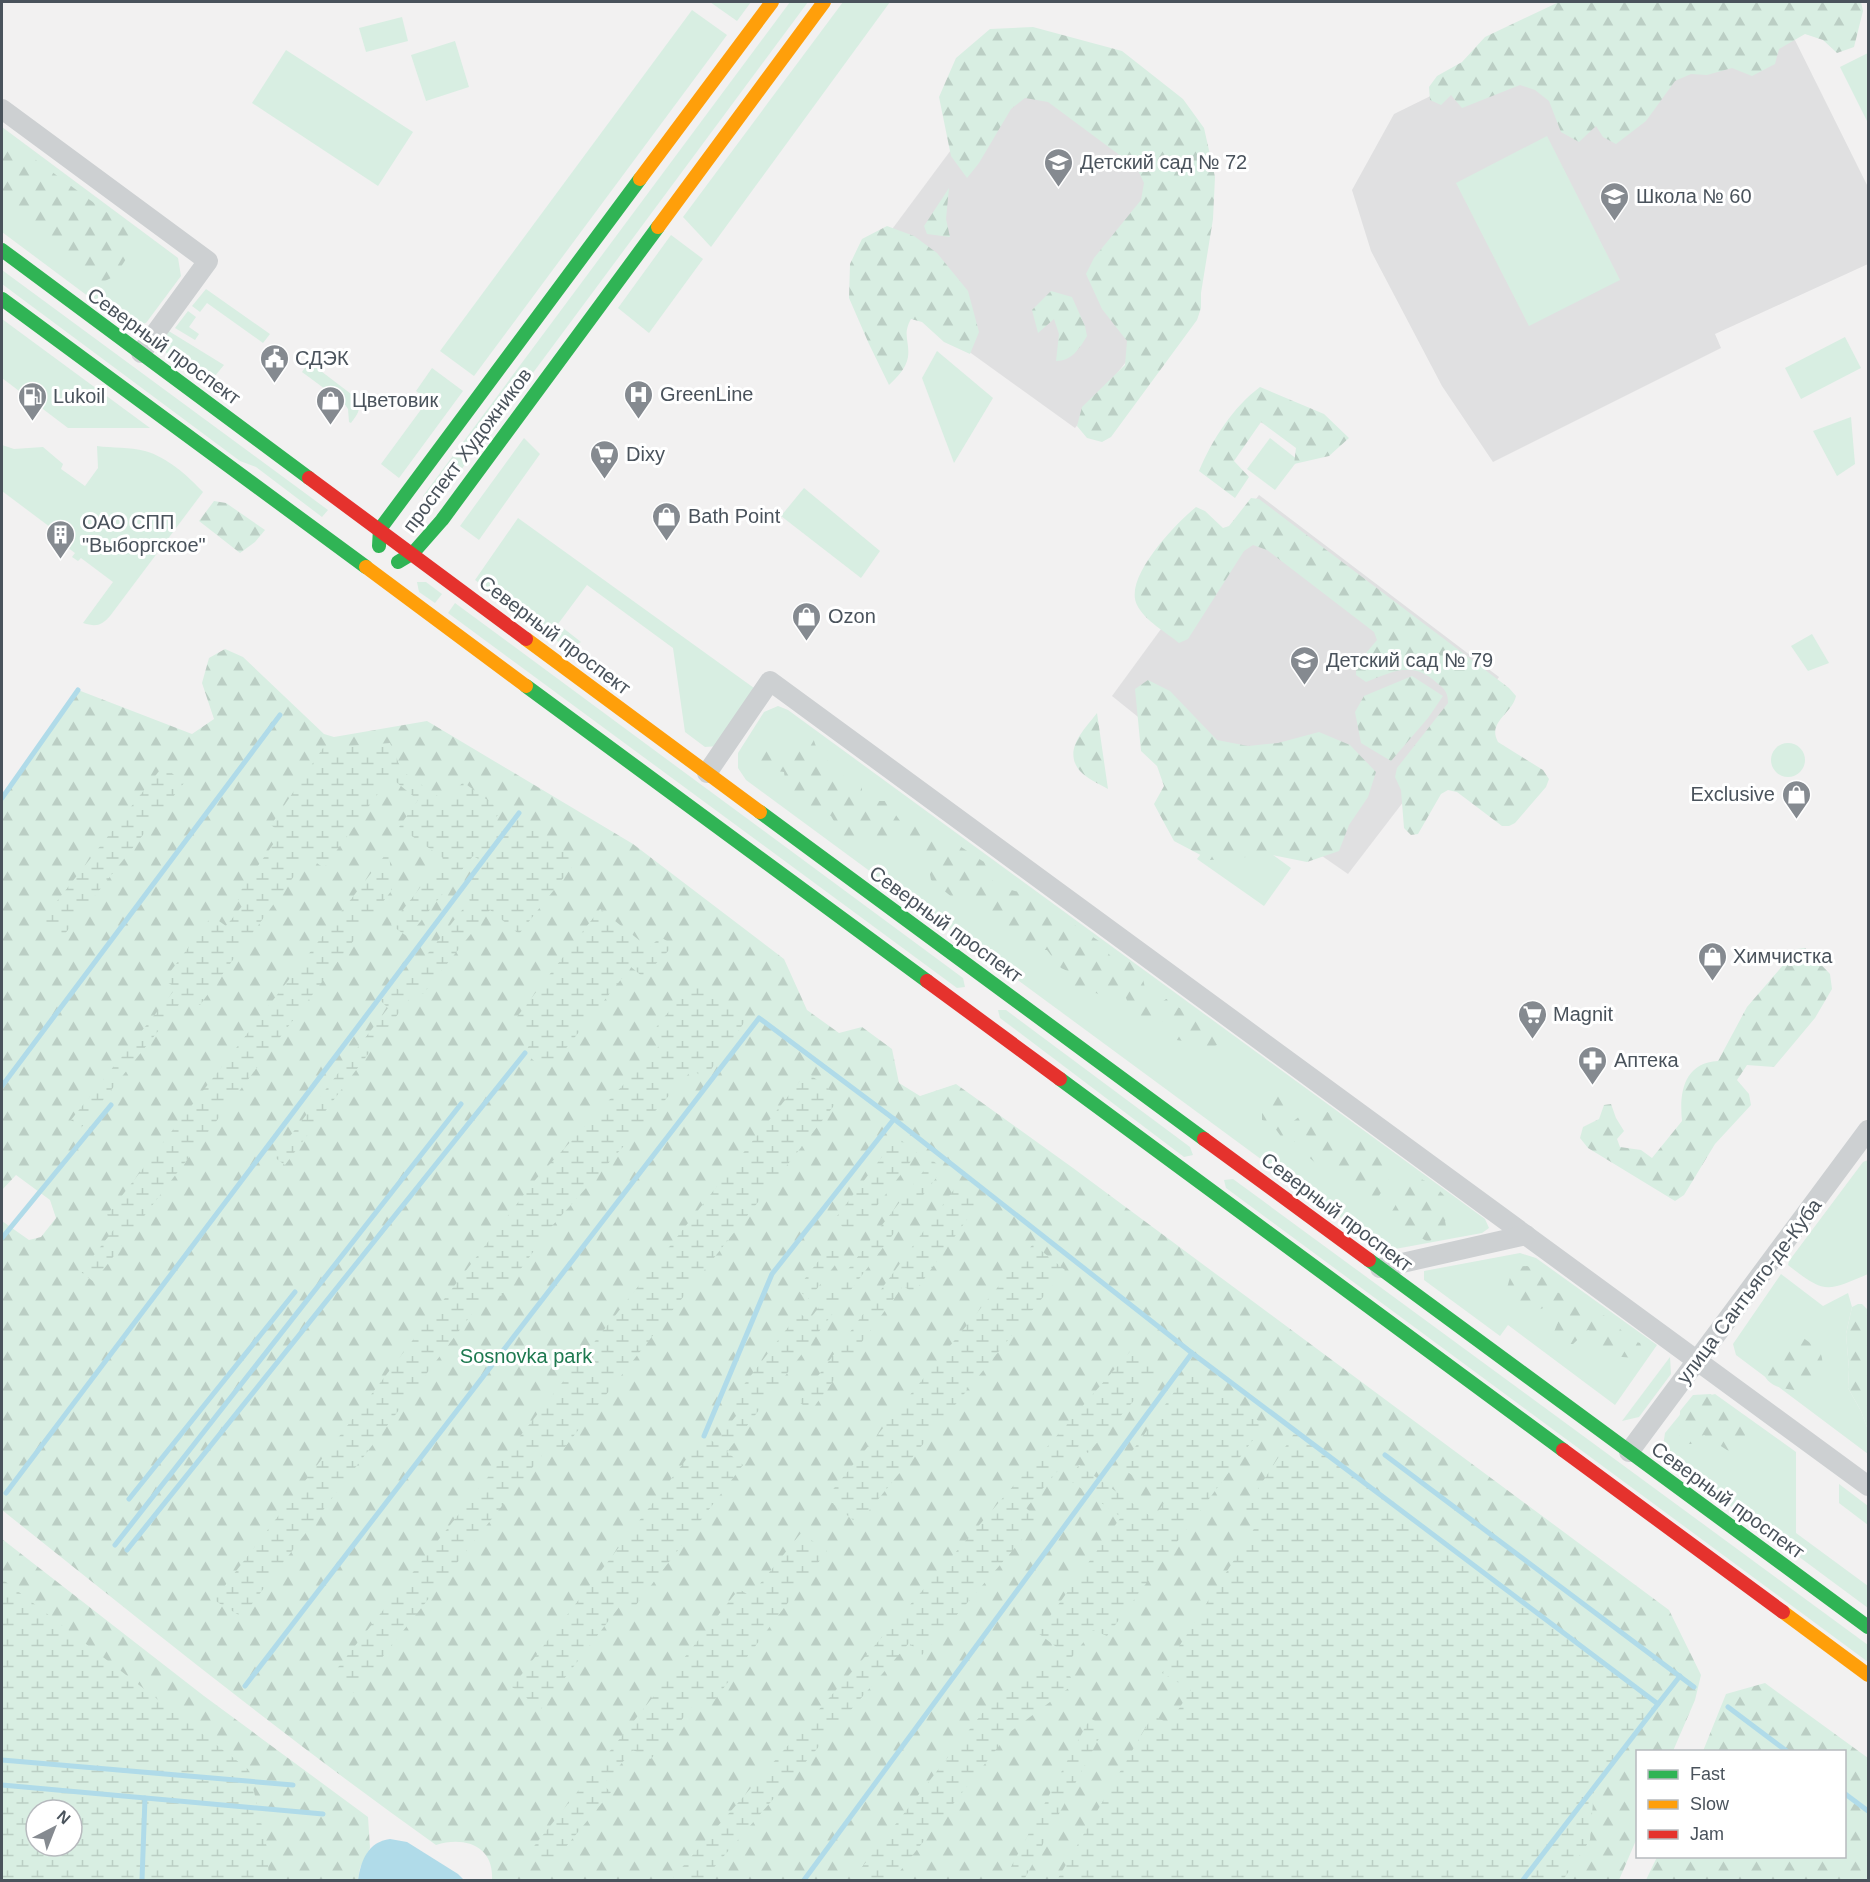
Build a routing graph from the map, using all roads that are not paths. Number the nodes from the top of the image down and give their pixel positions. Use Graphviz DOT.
graph roads {
  1 [pos="772,2"];
  2 [pos="824,2"];
  3 [pos="2,109"];
  4 [pos="2,250"];
  5 [pos="2,299"];
  6 [pos="141,353"];
  7 [pos="380,529"];
  8 [pos="413,553"];
  9 [pos="376,575"];
  10 [pos="707,773"];
  11 [pos="982,974"];
  12 [pos="983,991"];
  13 [pos="975,1003"];
  14 [pos="960,1004"];
  15 [pos="1869,1130"];
  16 [pos="1228,1155"];
  17 [pos="1207,1186"];
  18 [pos="1527,1234"];
  19 [pos="1380,1268"];
  20 [pos="1696,1360"];
  21 [pos="1629,1452"];
  22 [pos="1869,1486"];
  23 [pos="1869,1627"];
  24 [pos="1869,1675"];
  1 -- 7 [label="main road, проспект Художников"];
  2 -- 8 [label="main road, проспект Художников"];
  3 -- 6 [label="street"];
  4 -- 6 [label="main road, Северный проспект"];
  5 -- 9 [label="main road"];
  6 -- 7 [label="main road, Северный проспект"];
  7 -- 8 [label="main road, Северный проспект"];
  7 -- 9 [label="main road, проспект Художников"];
  8 -- 9 [label="main road, проспект Художников"];
  8 -- 10 [label="main road, Северный проспект"];
  9 -- 14 [label="main road"];
  10 -- 11 [label="main road, Северный проспект"];
  10 -- 18 [label="street"];
  11 -- 12 [label="main road"];
  11 -- 16 [label="main road, Северный проспект"];
  13 -- 14 [label="main road"];
  14 -- 17 [label="main road"];
  15 -- 20 [label="street, улица Сантьяго-де-Куба"];
  16 -- 17 [label="main road"];
  16 -- 19 [label="main road, Северный проспект"];
  17 -- 24 [label="main road"];
  18 -- 19 [label="street"];
  18 -- 20 [label="street"];
  19 -- 21 [label="main road, Северный проспект"];
  20 -- 21 [label="street, улица Сантьяго-де-Куба"];
  20 -- 22 [label="street"];
  21 -- 23 [label="main road, Северный проспект"];
}
